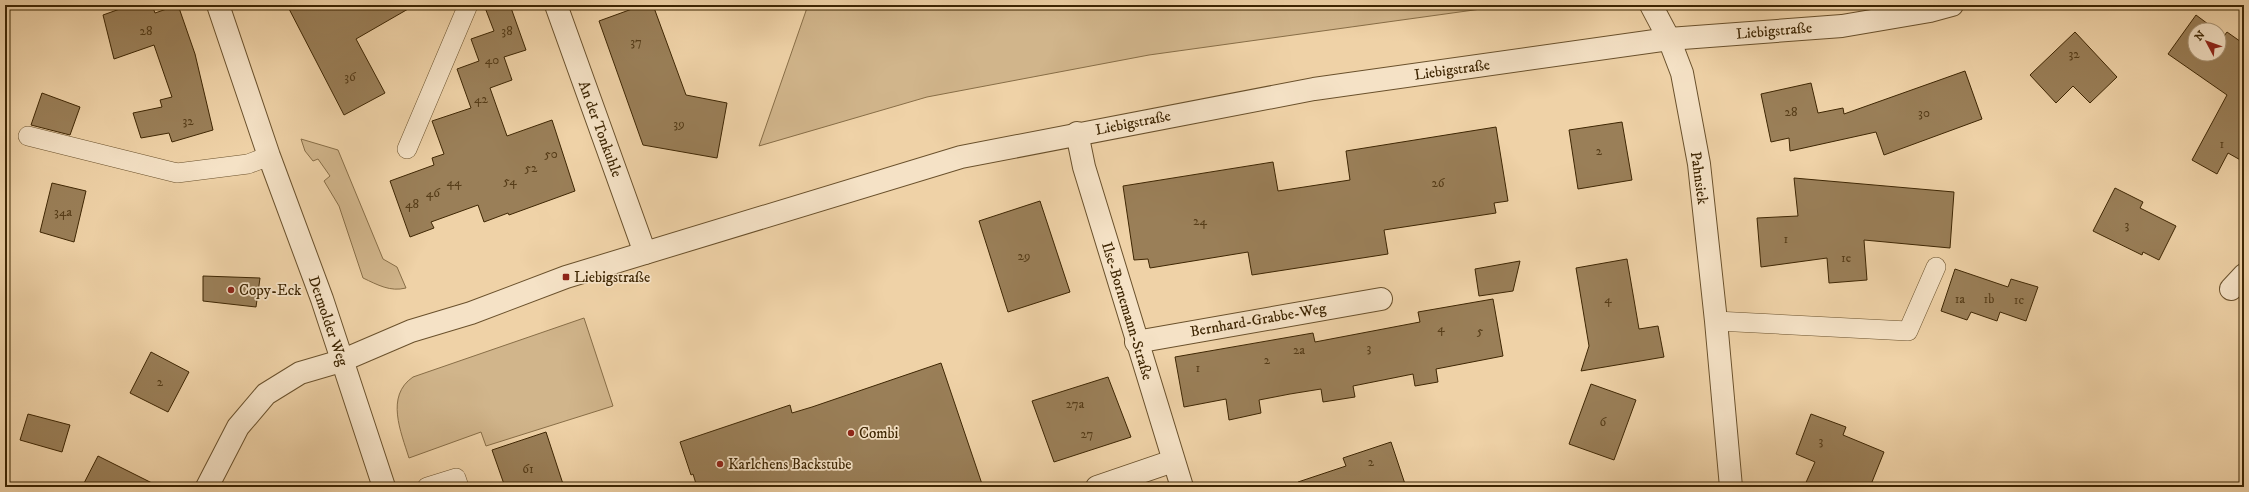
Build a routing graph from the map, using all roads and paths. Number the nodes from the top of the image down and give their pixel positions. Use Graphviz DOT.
graph roads {
  1 [pos="218,5"];
  2 [pos="468,5"];
  3 [pos="556,5"];
  4 [pos="1652,5"];
  5 [pos="1952,5"];
  6 [pos="1669,39"];
  7 [pos="1077,133"];
  8 [pos="28,136"];
  9 [pos="407,149"];
  10 [pos="269,156"];
  11 [pos="645,253"];
  12 [pos="1936,267"];
  13 [pos="1381,300"];
  14 [pos="1716,320"];
  15 [pos="1136,342"];
  16 [pos="341,361"];
  17 [pos="1173,461"];
  18 [pos="207,487"];
  19 [pos="384,487"];
  20 [pos="427,487"];
  21 [pos="459,487"];
  22 [pos="1097,487"];
  23 [pos="1182,487"];
  24 [pos="1731,487"];
  1 -- 10 [label="street, Detmolder Weg"];
  2 -- 9 [label="lane"];
  3 -- 11 [label="street, An der Tonkuhle"];
  4 -- 6 [label="street, Pahnsiek"];
  5 -- 6 [label="street, Liebigstraße"];
  6 -- 7 [label="street, Liebigstraße"];
  6 -- 14 [label="street, Pahnsiek"];
  7 -- 11 [label="street, Liebigstraße"];
  7 -- 15 [label="street, Ilse-Bornemann-Straße"];
  8 -- 10 [label="lane"];
  10 -- 16 [label="street, Detmolder Weg"];
  11 -- 16 [label="street, Liebigstraße"];
  12 -- 14 [label="lane"];
  13 -- 15 [label="street, Bernhard-Grabbe-Weg"];
  14 -- 24 [label="street, Pahnsiek"];
  15 -- 17 [label="street, Ilse-Bornemann-Straße"];
  16 -- 18 [label="street, Liebigstraße"];
  16 -- 19 [label="street, Detmolder Weg"];
  17 -- 22 [label="street"];
  17 -- 23 [label="street, Ilse-Bornemann-Straße"];
  20 -- 21 [label="lane"];
}
